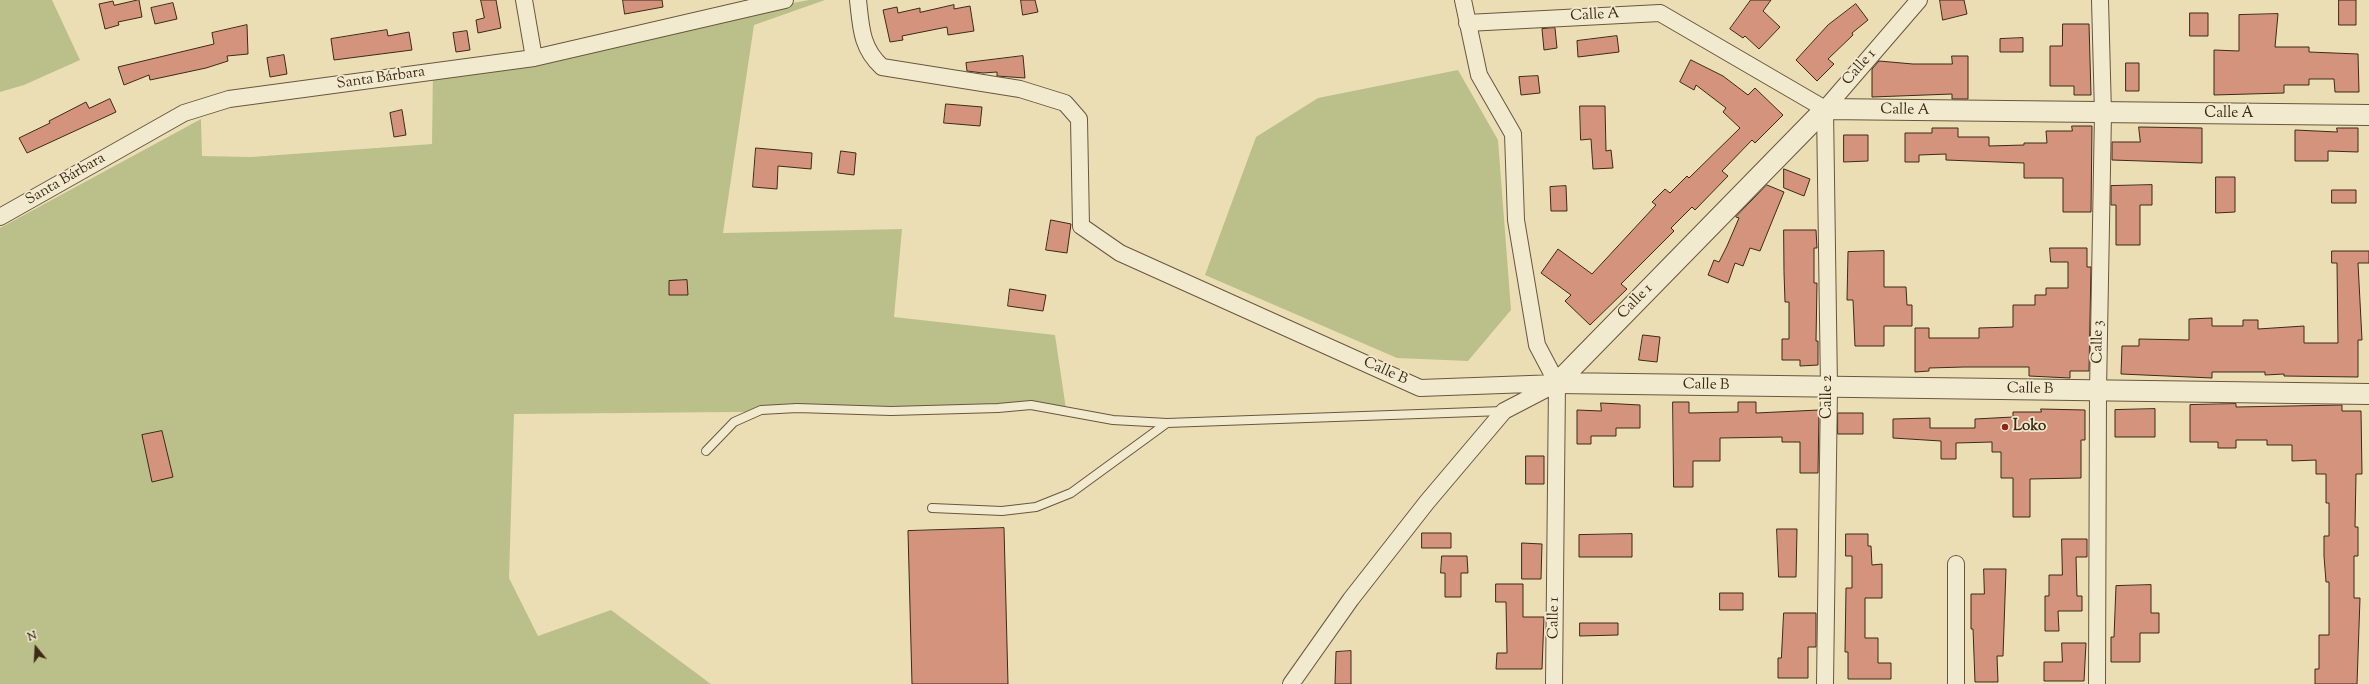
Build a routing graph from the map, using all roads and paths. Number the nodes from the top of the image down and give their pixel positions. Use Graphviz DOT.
graph roads {
  1 [pos="524,0"];
  2 [pos="785,0"];
  3 [pos="858,0"];
  4 [pos="1463,0"];
  5 [pos="1919,0"];
  6 [pos="2100,0"];
  7 [pos="1659,6"];
  8 [pos="1467,23"];
  9 [pos="534,58"];
  10 [pos="1825,109"];
  11 [pos="2103,113"];
  12 [pos="2369,115"];
  13 [pos="4,211"];
  14 [pos="1557,383"];
  15 [pos="1829,388"];
  16 [pos="2098,391"];
  17 [pos="2369,394"];
  18 [pos="1504,411"];
  19 [pos="1167,423"];
  20 [pos="706,451"];
  21 [pos="932,508"];
  22 [pos="1956,564"];
  23 [pos="1291,684"];
  24 [pos="1554,684"];
  25 [pos="1826,684"];
  26 [pos="1956,684"];
  27 [pos="2097,684"];
  1 -- 9 [label="street"];
  2 -- 9 [label="street, Santa Bárbara"];
  3 -- 14 [label="street, Calle B"];
  4 -- 8 [label="street"];
  5 -- 10 [label="street, Calle 1"];
  6 -- 11 [label="street, Calle 3"];
  7 -- 8 [label="street, Calle A"];
  7 -- 10 [label="street, Calle A"];
  8 -- 14 [label="street"];
  9 -- 13 [label="street, Santa Bárbara"];
  10 -- 11 [label="street, Calle A"];
  10 -- 14 [label="street, Calle 1"];
  10 -- 15 [label="street, Calle 2"];
  11 -- 12 [label="street, Calle A"];
  11 -- 16 [label="street, Calle 3"];
  14 -- 15 [label="street, Calle B"];
  14 -- 18 [label="street"];
  14 -- 24 [label="street, Calle 1"];
  15 -- 16 [label="street, Calle B"];
  15 -- 25 [label="street, Calle 2"];
  16 -- 17 [label="street, Calle B"];
  16 -- 27 [label="street, Calle 3"];
  18 -- 19 [label="lane"];
  18 -- 23 [label="street"];
  19 -- 20 [label="lane"];
  19 -- 21 [label="lane"];
  22 -- 26 [label="street"];
}
